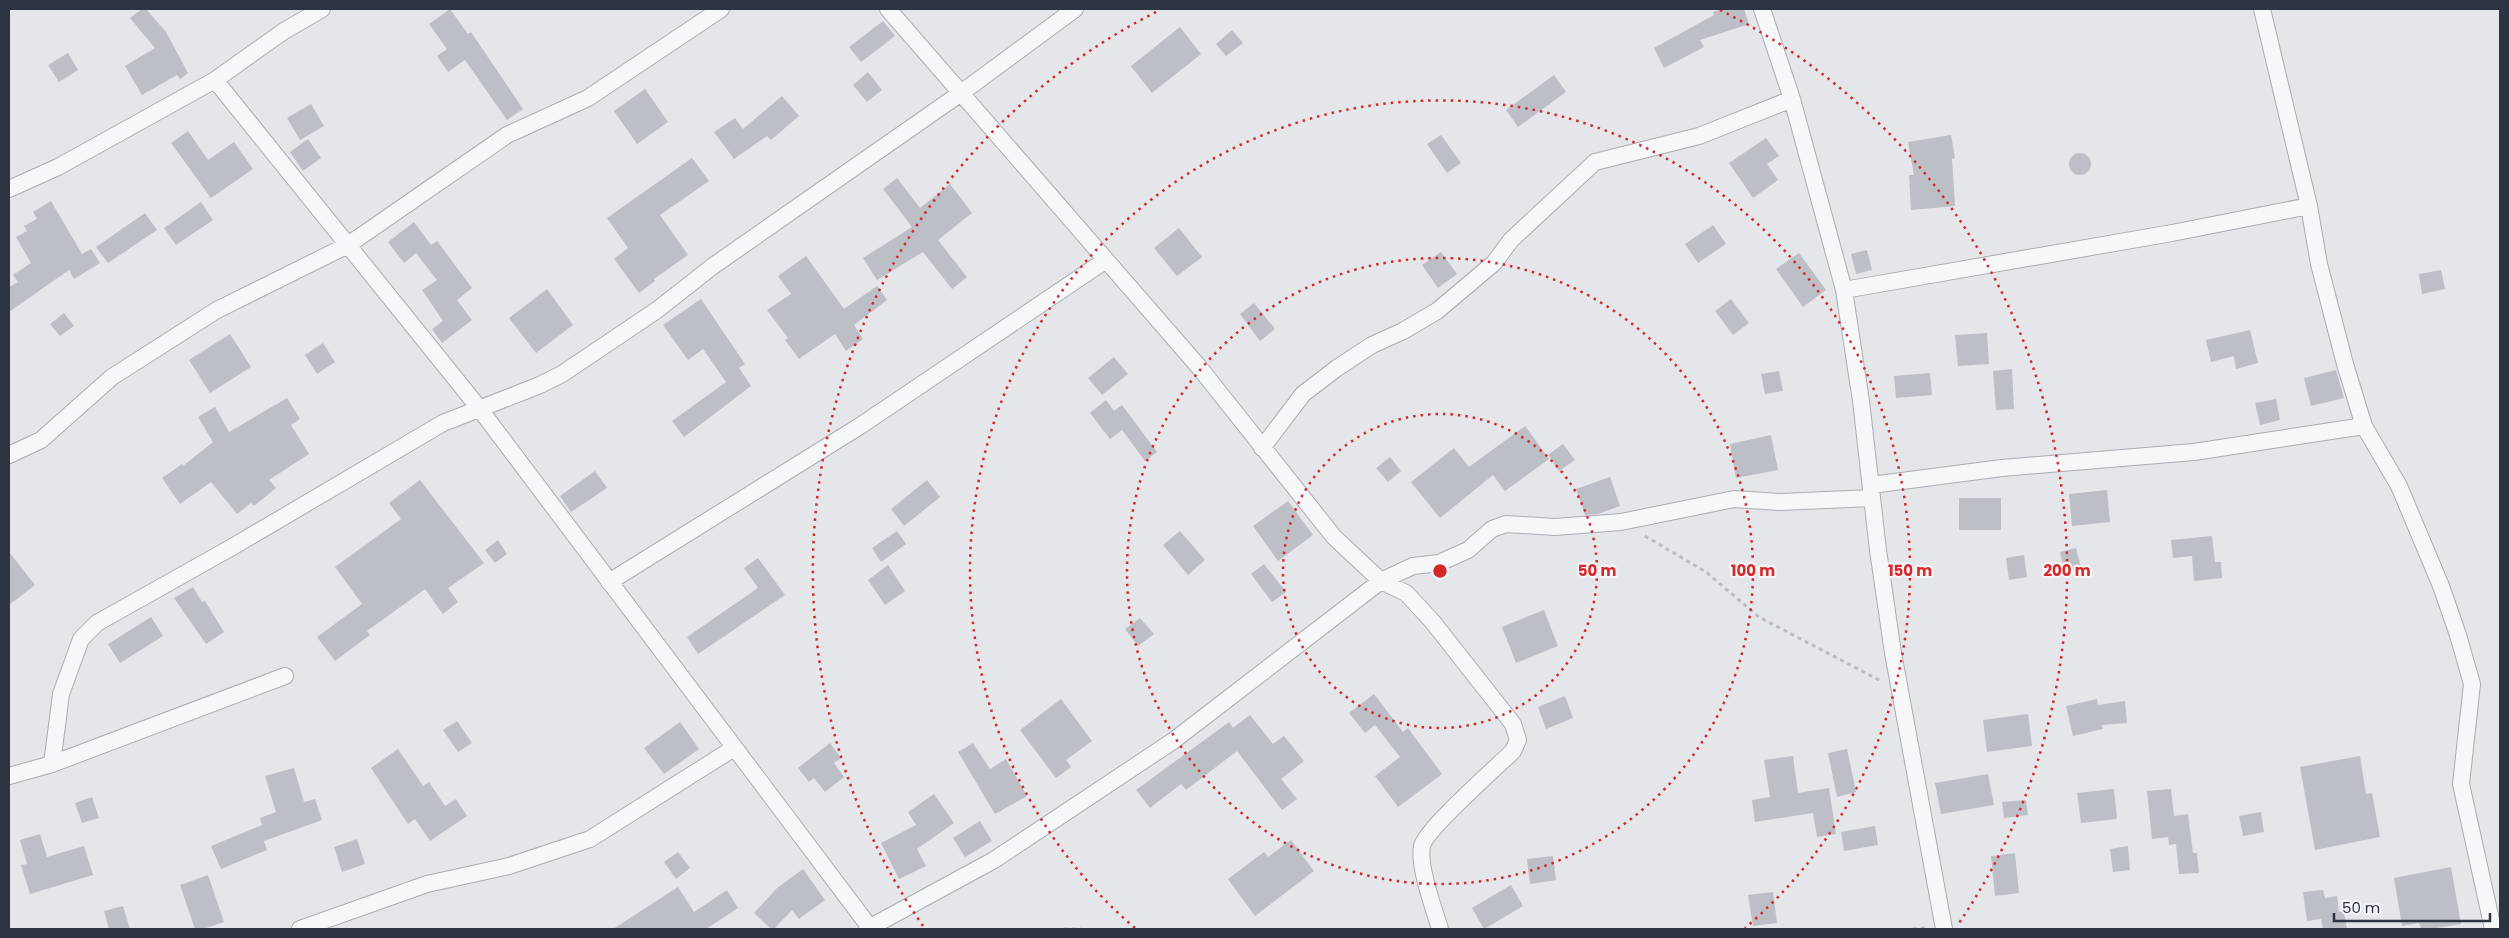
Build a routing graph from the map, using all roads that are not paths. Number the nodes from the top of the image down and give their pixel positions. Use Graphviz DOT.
graph roads {
  1 [pos="322,9"];
  2 [pos="721,9"];
  3 [pos="888,9"];
  4 [pos="1075,9"];
  5 [pos="1762,9"];
  6 [pos="2262,9"];
  7 [pos="215,80"];
  8 [pos="961,93"];
  9 [pos="1792,99"];
  10 [pos="9,189"];
  11 [pos="2310,206"];
  12 [pos="348,245"];
  13 [pos="1106,260"];
  14 [pos="1844,290"];
  15 [pos="479,408"];
  16 [pos="2364,426"];
  17 [pos="1262,448"];
  18 [pos="9,455"];
  19 [pos="1871,492"];
  20 [pos="1381,581"];
  21 [pos="610,582"];
  22 [pos="285,676"];
  23 [pos="734,748"];
  24 [pos="52,764"];
  25 [pos="9,776"];
  26 [pos="300,929"];
  27 [pos="870,929"];
  28 [pos="1440,929"];
  29 [pos="1944,929"];
  30 [pos="2494,929"];
  1 -- 7 [label="street"];
  2 -- 12 [label="street"];
  3 -- 8 [label="street"];
  4 -- 8 [label="street"];
  5 -- 9 [label="street"];
  6 -- 11 [label="street"];
  7 -- 10 [label="street"];
  7 -- 12 [label="street"];
  8 -- 13 [label="street"];
  8 -- 15 [label="street"];
  9 -- 14 [label="street"];
  9 -- 17 [label="street"];
  11 -- 14 [label="street"];
  11 -- 16 [label="street"];
  12 -- 15 [label="street"];
  12 -- 18 [label="street"];
  13 -- 17 [label="street"];
  13 -- 21 [label="street"];
  14 -- 19 [label="street"];
  15 -- 21 [label="street"];
  15 -- 24 [label="street"];
  16 -- 19 [label="street"];
  16 -- 30 [label="street"];
  17 -- 20 [label="street"];
  19 -- 20 [label="street"];
  19 -- 29 [label="street"];
  20 -- 27 [label="street"];
  20 -- 28 [label="street"];
  21 -- 23 [label="street"];
  22 -- 24 [label="street"];
  23 -- 26 [label="street"];
  23 -- 27 [label="street"];
  24 -- 25 [label="street"];
}
